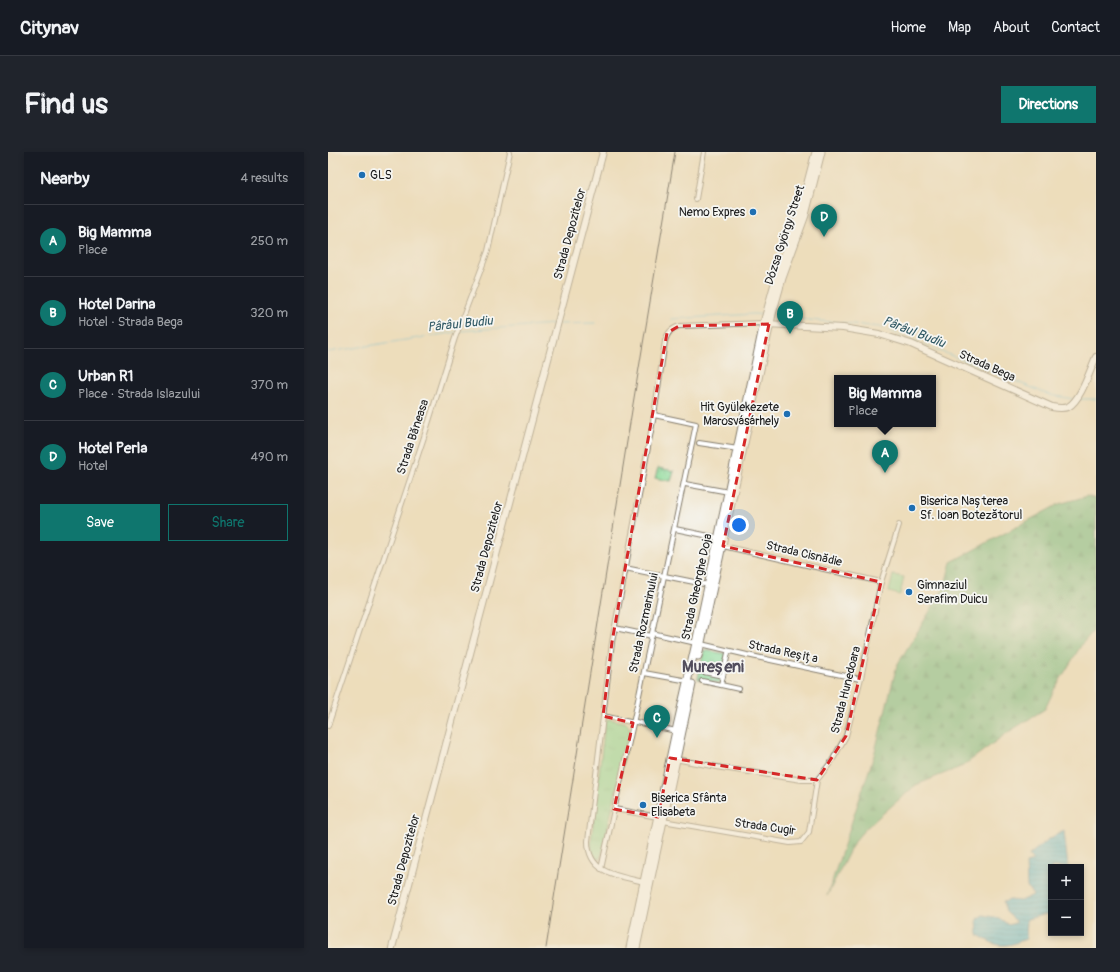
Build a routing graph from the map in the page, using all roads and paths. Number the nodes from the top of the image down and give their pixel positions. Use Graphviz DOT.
graph roads {
  1 [pos="510,152"];
  2 [pos="603,152"];
  3 [pos="704,152"];
  4 [pos="816,152"];
  5 [pos="821,152"];
  6 [pos="696,200"];
  7 [pos="768,319"];
  8 [pos="1096,356"];
  9 [pos="654,415"];
  10 [pos="699,443"];
  11 [pos="741,449"];
  12 [pos="685,484"];
  13 [pos="729,492"];
  14 [pos="899,525"];
  15 [pos="675,529"];
  16 [pos="719,538"];
  17 [pos="723,546"];
  18 [pos="625,568"];
  19 [pos="664,576"];
  20 [pos="881,582"];
  21 [pos="708,585"];
  22 [pos="615,628"];
  23 [pos="652,634"];
  24 [pos="699,643"];
  25 [pos="728,653"];
  26 [pos="699,671"];
  27 [pos="644,672"];
  28 [pos="723,676"];
  29 [pos="860,679"];
  30 [pos="683,680"];
  31 [pos="702,681"];
  32 [pos="721,685"];
  33 [pos="740,689"];
  34 [pos="603,716"];
  35 [pos="634,722"];
  36 [pos="328,726"];
  37 [pos="676,731"];
  38 [pos="673,759"];
  39 [pos="817,780"];
  40 [pos="614,809"];
  41 [pos="660,819"];
  42 [pos="601,869"];
  43 [pos="644,882"];
  44 [pos="392,948"];
  45 [pos="630,948"];
  46 [pos="636,948"];
  1 -- 36 [label="street, Strada Băneasa"];
  2 -- 44 [label="street, Strada Depozitelor"];
  3 -- 6 [label="street"];
  4 -- 7 [label="main road, Dózsa György Street"];
  5 -- 7 [label="main road, Dózsa György Street"];
  7 -- 8 [label="street, Strada Bega"];
  7 -- 9 [label="street, Strada Rozmarinului"];
  7 -- 11 [label="main road, Strada Gheorghe Doja"];
  9 -- 12 [label="street, Strada Rozmarinului"];
  9 -- 18 [label="street, Strada Rozmarinului"];
  10 -- 11 [label="street"];
  11 -- 13 [label="main road, Strada Gheorghe Doja"];
  11 -- 17 [label="main road, Strada Gheorghe Doja"];
  12 -- 13 [label="street"];
  12 -- 15 [label="street, Strada Rozmarinului"];
  13 -- 16 [label="main road, Strada Gheorghe Doja"];
  14 -- 20 [label="street, Strada Hunedoara"];
  15 -- 16 [label="street"];
  15 -- 19 [label="street, Strada Rozmarinului"];
  16 -- 21 [label="main road, Strada Gheorghe Doja"];
  17 -- 20 [label="street, Strada Cisnădie"];
  17 -- 24 [label="main road, Strada Gheorghe Doja"];
  18 -- 19 [label="street"];
  18 -- 22 [label="street, Strada Rozmarinului"];
  19 -- 21 [label="street"];
  19 -- 23 [label="street, Strada Rozmarinului"];
  20 -- 29 [label="street, Strada Hunedoara"];
  21 -- 24 [label="main road, Strada Gheorghe Doja"];
  22 -- 23 [label="street, Strada Reșița"];
  22 -- 34 [label="street, Strada Rozmarinului"];
  23 -- 24 [label="street, Strada Reșița"];
  23 -- 27 [label="street, Strada Rozmarinului"];
  24 -- 29 [label="street, Strada Reșița"];
  24 -- 37 [label="main road, Strada Gheorghe Doja"];
  24 -- 38 [label="main road, Strada Gheorghe Doja"];
  25 -- 28 [label="street"];
  26 -- 28 [label="street"];
  27 -- 30 [label="street"];
  27 -- 35 [label="street, Strada Rozmarinului"];
  28 -- 32 [label="street"];
  29 -- 39 [label="street, Strada Hunedoara"];
  31 -- 32 [label="street"];
  32 -- 33 [label="street"];
  34 -- 35 [label="street"];
  34 -- 42 [label="street, Strada Rozmarinului"];
  35 -- 37 [label="street"];
  35 -- 40 [label="street, Strada Rozmarinului"];
  37 -- 38 [label="main road, Strada Gheorghe Doja"];
  38 -- 39 [label="street"];
  38 -- 41 [label="main road, Strada Gheorghe Doja"];
  39 -- 41 [label="street, Strada Cugir"];
  40 -- 41 [label="street"];
  40 -- 42 [label="street, Strada Rozmarinului"];
  41 -- 43 [label="main road, Strada Gheorghe Doja"];
  41 -- 46 [label="main road, Strada Gheorghe Doja"];
  42 -- 43 [label="street"];
  43 -- 45 [label="main road, Strada Gheorghe Doja"];
}
